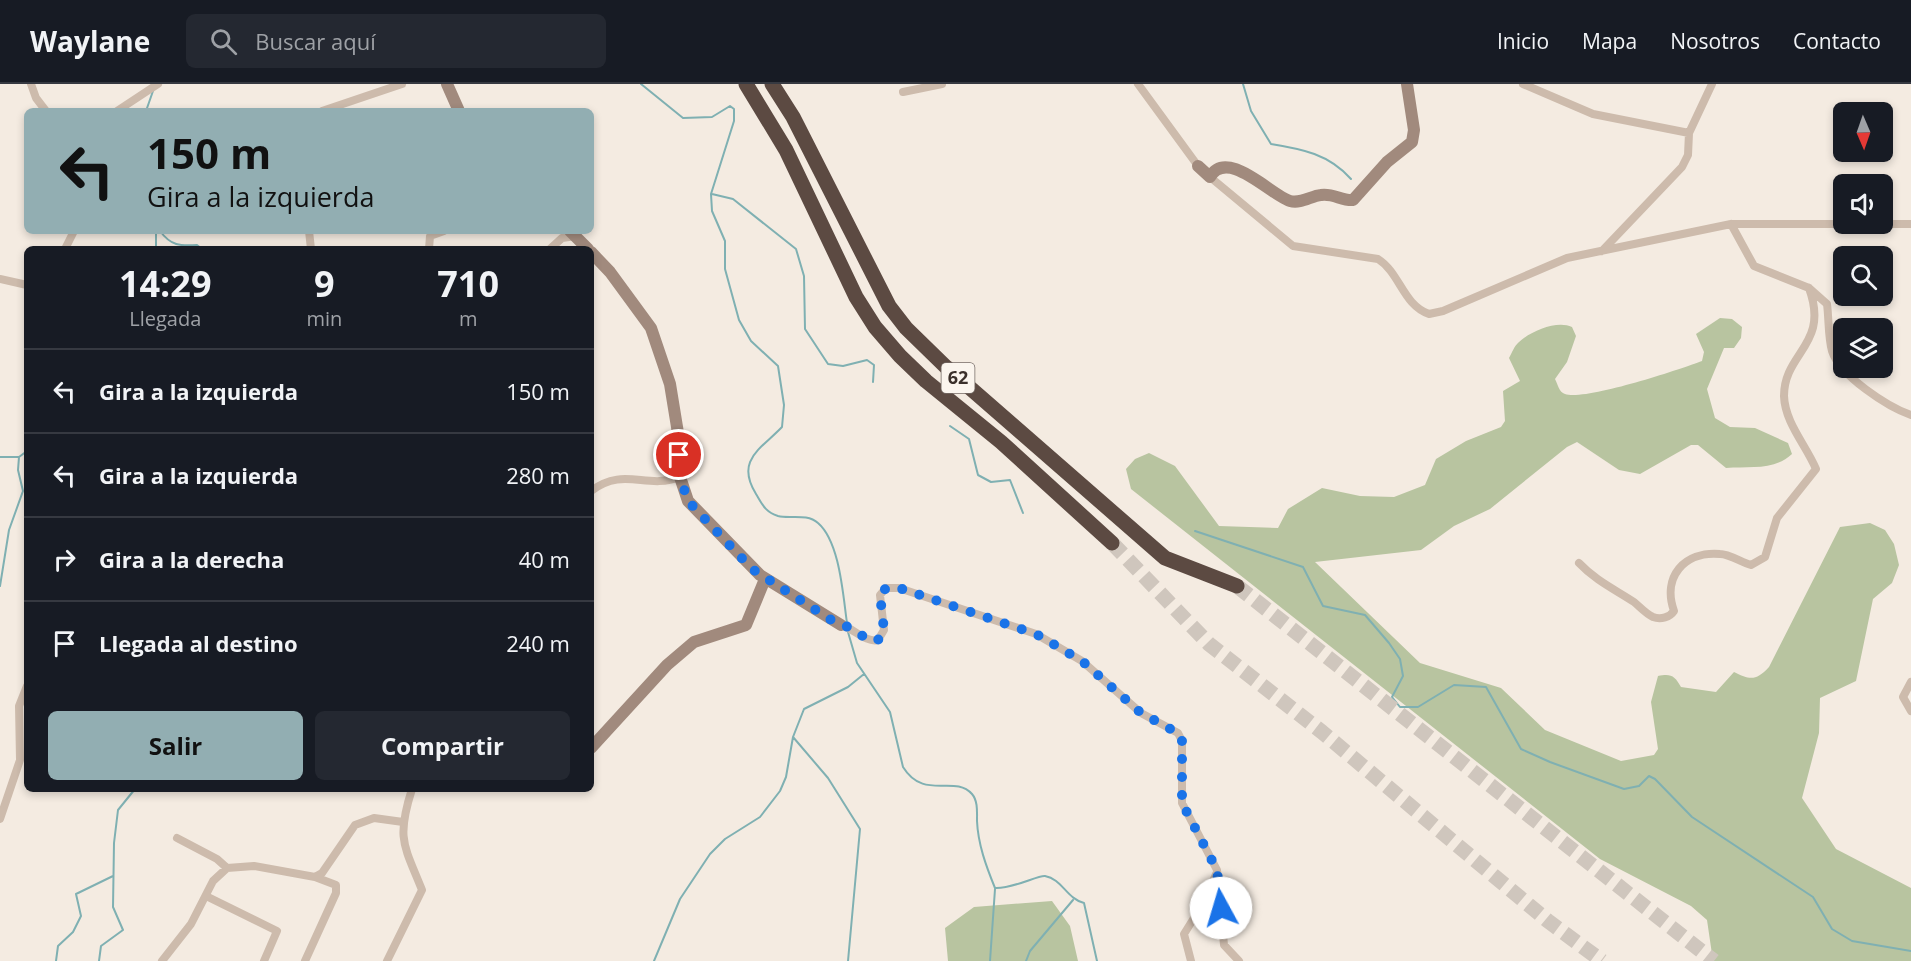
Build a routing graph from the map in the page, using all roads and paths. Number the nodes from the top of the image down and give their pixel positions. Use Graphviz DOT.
graph roads {
  1 [pos="31,84"];
  2 [pos="402,84"];
  3 [pos="447,84"];
  4 [pos="746,84"];
  5 [pos="772,84"];
  6 [pos="942,84"];
  7 [pos="1138,84"];
  8 [pos="1407,84"];
  9 [pos="1523,84"];
  10 [pos="1712,84"];
  11 [pos="155,86"];
  12 [pos="903,92"];
  13 [pos="44,108"];
  14 [pos="122,108"];
  15 [pos="331,108"];
  16 [pos="458,108"];
  17 [pos="1689,132"];
  18 [pos="1198,166"];
  19 [pos="1210,177"];
  20 [pos="1731,224"];
  21 [pos="1911,224"];
  22 [pos="436,234"];
  23 [pos="573,234"];
  24 [pos="429,246"];
  25 [pos="553,246"];
  26 [pos="586,246"];
  27 [pos="1602,251"];
  28 [pos="594,254"];
  29 [pos="0,279"];
  30 [pos="24,284"];
  31 [pos="1809,288"];
  32 [pos="1911,415"];
  33 [pos="680,477"];
  34 [pos="594,489"];
  35 [pos="1112,543"];
  36 [pos="1579,563"];
  37 [pos="765,579"];
  38 [pos="1237,586"];
  39 [pos="846,626"];
  40 [pos="1911,682"];
  41 [pos="24,694"];
  42 [pos="1911,711"];
  43 [pos="594,745"];
  44 [pos="411,792"];
  45 [pos="0,819"];
  46 [pos="404,822"];
  47 [pos="177,838"];
  48 [pos="227,868"];
  49 [pos="1217,870"];
  50 [pos="315,877"];
  51 [pos="206,896"];
  52 [pos="162,961"];
  53 [pos="264,961"];
  54 [pos="305,961"];
  55 [pos="387,961"];
  56 [pos="1191,961"];
  57 [pos="1239,961"];
  1 -- 13 [label="street"];
  2 -- 15 [label="street"];
  3 -- 16 [label="street"];
  4 -- 35 [label="highway, 62"];
  5 -- 38 [label="highway, 62"];
  6 -- 12 [label="street"];
  7 -- 18 [label="street"];
  8 -- 19 [label="street"];
  9 -- 17 [label="street"];
  10 -- 17 [label="street"];
  11 -- 14 [label="street"];
  17 -- 27 [label="street"];
  18 -- 19 [label="street"];
  19 -- 27 [label="street"];
  20 -- 21 [label="street"];
  20 -- 27 [label="street"];
  20 -- 31 [label="street"];
  22 -- 24 [label="street"];
  23 -- 25 [label="street"];
  23 -- 26 [label="street"];
  28 -- 33 [label="street"];
  29 -- 30 [label="street"];
  31 -- 32 [label="street"];
  31 -- 36 [label="street"];
  33 -- 34 [label="street"];
  33 -- 37 [label="street"];
  37 -- 39 [label="street"];
  37 -- 43 [label="street"];
  39 -- 49 [label="street"];
  40 -- 42 [label="street"];
  41 -- 45 [label="street"];
  44 -- 46 [label="street"];
  46 -- 50 [label="street"];
  46 -- 55 [label="street"];
  47 -- 48 [label="street"];
  48 -- 50 [label="street"];
  48 -- 51 [label="street"];
  49 -- 56 [label="street"];
  49 -- 57 [label="street"];
  50 -- 54 [label="street"];
  51 -- 52 [label="street"];
  51 -- 53 [label="street"];
}
